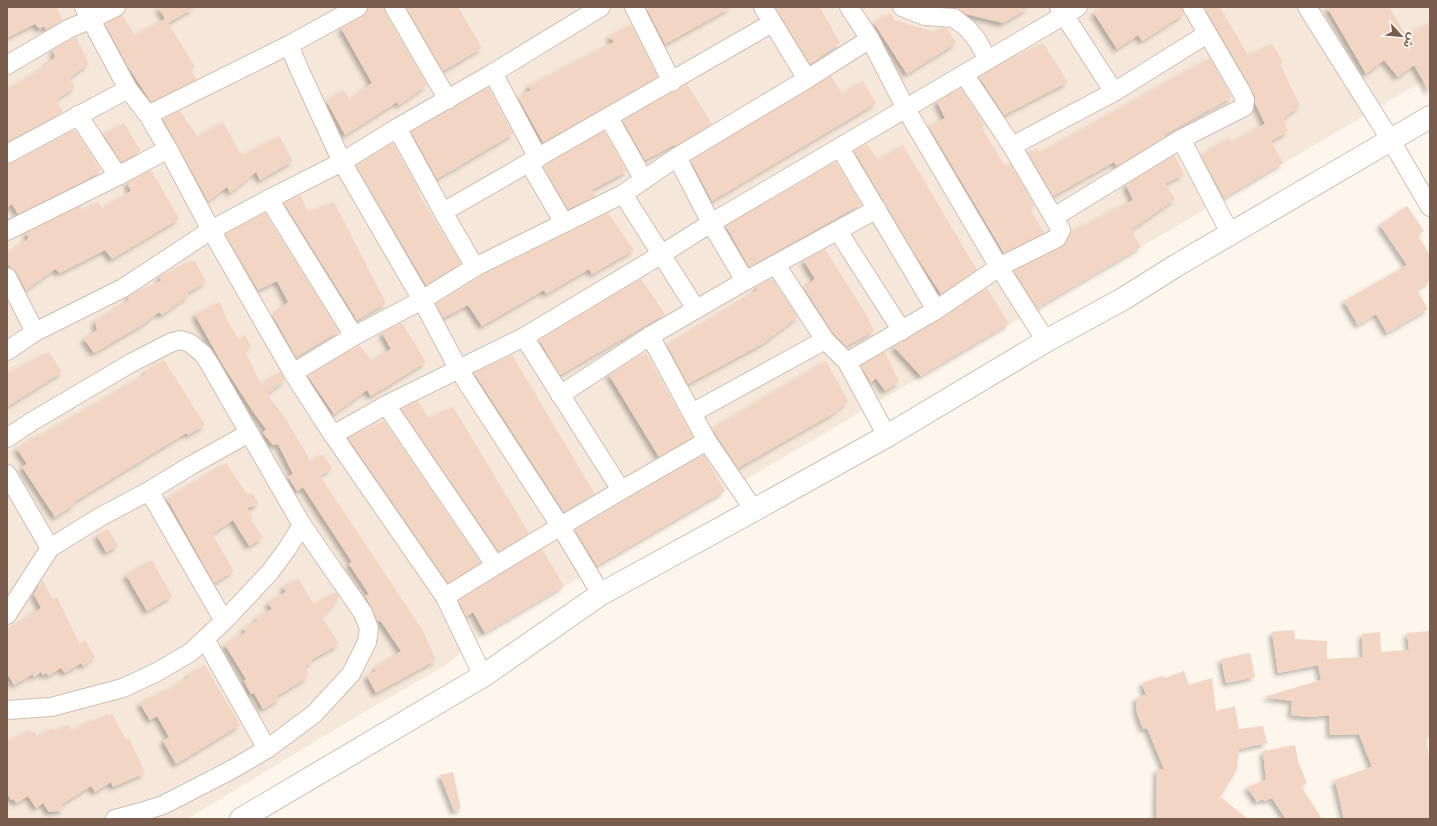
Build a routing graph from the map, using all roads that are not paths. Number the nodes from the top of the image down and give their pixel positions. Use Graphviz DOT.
graph roads {
  1 [pos="116,7"];
  2 [pos="358,7"];
  3 [pos="394,7"];
  4 [pos="601,7"];
  5 [pos="634,7"];
  6 [pos="763,7"];
  7 [pos="902,7"];
  8 [pos="1192,7"];
  9 [pos="1308,7"];
  10 [pos="857,10"];
  11 [pos="1067,10"];
  12 [pos="88,13"];
  13 [pos="955,13"];
  14 [pos="772,23"];
  15 [pos="1207,34"];
  16 [pos="870,39"];
  17 [pos="289,45"];
  18 [pos="988,60"];
  19 [pos="7,65"];
  20 [pos="493,73"];
  21 [pos="964,74"];
  22 [pos="807,79"];
  23 [pos="672,82"];
  24 [pos="128,89"];
  25 [pos="1114,92"];
  26 [pos="448,100"];
  27 [pos="906,109"];
  28 [pos="78,115"];
  29 [pos="148,115"];
  30 [pos="1430,116"];
  31 [pos="609,118"];
  32 [pos="397,128"];
  33 [pos="1390,139"];
  34 [pos="1181,140"];
  35 [pos="1012,146"];
  36 [pos="840,148"];
  37 [pos="168,149"];
  38 [pos="7,154"];
  39 [pos="676,157"];
  40 [pos="533,161"];
  41 [pos="342,162"];
  42 [pos="118,176"];
  43 [pos="644,180"];
  44 [pos="623,194"];
  45 [pos="269,199"];
  46 [pos="1430,207"];
  47 [pos="878,209"];
  48 [pos="443,212"];
  49 [pos="1054,217"];
  50 [pos="564,223"];
  51 [pos="711,223"];
  52 [pos="211,230"];
  53 [pos="7,231"];
  54 [pos="838,231"];
  55 [pos="1230,233"];
  56 [pos="662,254"];
  57 [pos="776,265"];
  58 [pos="475,266"];
  59 [pos="999,267"];
  60 [pos="7,278"];
  61 [pos="745,282"];
  62 [pos="422,300"];
  63 [pos="696,309"];
  64 [pos="936,310"];
  65 [pos="902,331"];
  66 [pos="35,332"];
  67 [pos="354,336"];
  68 [pos="650,336"];
  69 [pos="524,337"];
  70 [pos="825,340"];
  71 [pos="1046,341"];
  72 [pos="7,351"];
  73 [pos="847,362"];
  74 [pos="458,370"];
  75 [pos="293,373"];
  76 [pos="560,395"];
  77 [pos="386,405"];
  78 [pos="692,413"];
  79 [pos="249,433"];
  80 [pos="333,435"];
  81 [pos="888,436"];
  82 [pos="7,438"];
  83 [pos="707,441"];
  84 [pos="7,474"];
  85 [pos="621,490"];
  86 [pos="149,491"];
  87 [pos="754,510"];
  88 [pos="302,524"];
  89 [pos="561,527"];
  90 [pos="50,548"];
  91 [pos="496,565"];
  92 [pos="601,594"];
  93 [pos="445,597"];
  94 [pos="7,615"];
  95 [pos="224,621"];
  96 [pos="206,639"];
  97 [pos="483,676"];
  98 [pos="7,710"];
  99 [pos="267,749"];
  100 [pos="115,819"];
  101 [pos="241,819"];
  1 -- 12 [label="street"];
  2 -- 17 [label="street"];
  3 -- 26 [label="street"];
  4 -- 20 [label="street"];
  5 -- 23 [label="street"];
  6 -- 14 [label="street"];
  7 -- 13 [label="street"];
  8 -- 15 [label="street"];
  9 -- 33 [label="street"];
  10 -- 16 [label="street"];
  11 -- 18 [label="street"];
  11 -- 25 [label="street"];
  12 -- 19 [label="street"];
  12 -- 24 [label="street"];
  13 -- 18 [label="street"];
  14 -- 22 [label="street"];
  14 -- 23 [label="street"];
  15 -- 25 [label="street"];
  15 -- 34 [label="street"];
  16 -- 22 [label="street"];
  16 -- 27 [label="street"];
  17 -- 29 [label="street"];
  17 -- 41 [label="street"];
  18 -- 21 [label="street"];
  20 -- 26 [label="street"];
  20 -- 40 [label="street"];
  21 -- 27 [label="street"];
  21 -- 35 [label="street"];
  22 -- 39 [label="street"];
  23 -- 31 [label="street"];
  24 -- 28 [label="street"];
  24 -- 29 [label="street"];
  25 -- 35 [label="street"];
  26 -- 32 [label="street"];
  27 -- 36 [label="street"];
  27 -- 59 [label="street"];
  28 -- 38 [label="street"];
  28 -- 42 [label="street"];
  29 -- 37 [label="street"];
  30 -- 33 [label="street"];
  31 -- 40 [label="street"];
  31 -- 43 [label="street"];
  32 -- 41 [label="street"];
  32 -- 48 [label="street"];
  33 -- 46 [label="street"];
  33 -- 55 [label="street"];
  34 -- 49 [label="street"];
  34 -- 55 [label="street"];
  35 -- 49 [label="street"];
  36 -- 47 [label="street"];
  36 -- 51 [label="street"];
  37 -- 42 [label="street"];
  37 -- 52 [label="street"];
  39 -- 43 [label="street"];
  39 -- 51 [label="street"];
  40 -- 48 [label="street"];
  40 -- 50 [label="street"];
  41 -- 45 [label="street"];
  41 -- 62 [label="street"];
  42 -- 53 [label="street"];
  43 -- 44 [label="street"];
  44 -- 50 [label="street"];
  44 -- 56 [label="street"];
  45 -- 52 [label="street"];
  45 -- 67 [label="street"];
  47 -- 54 [label="street"];
  47 -- 64 [label="street"];
  48 -- 58 [label="street"];
  49 -- 59 [label="street"];
  50 -- 58 [label="street"];
  51 -- 56 [label="street"];
  51 -- 61 [label="street"];
  52 -- 66 [label="street"];
  52 -- 75 [label="street"];
  54 -- 57 [label="street"];
  54 -- 65 [label="street"];
  55 -- 71 [label="street"];
  56 -- 63 [label="street"];
  56 -- 69 [label="street"];
  57 -- 61 [label="street"];
  57 -- 70 [label="street"];
  58 -- 62 [label="street"];
  59 -- 64 [label="street"];
  59 -- 71 [label="street"];
  60 -- 66 [label="street"];
  61 -- 63 [label="street"];
  62 -- 67 [label="street"];
  62 -- 74 [label="street"];
  63 -- 68 [label="street"];
  64 -- 65 [label="street"];
  65 -- 73 [label="street"];
  66 -- 72 [label="street"];
  67 -- 75 [label="street"];
  68 -- 76 [label="street"];
  68 -- 78 [label="street"];
  69 -- 74 [label="street"];
  69 -- 76 [label="street"];
  70 -- 73 [label="street"];
  70 -- 78 [label="street"];
  71 -- 81 [label="street"];
  73 -- 81 [label="street"];
  74 -- 77 [label="street"];
  74 -- 89 [label="street"];
  75 -- 80 [label="street"];
  76 -- 85 [label="street"];
  77 -- 80 [label="street"];
  77 -- 91 [label="street"];
  78 -- 83 [label="street"];
  79 -- 82 [label="street"];
  79 -- 86 [label="street"];
  79 -- 88 [label="street"];
  80 -- 93 [label="street"];
  81 -- 87 [label="street"];
  83 -- 85 [label="street"];
  83 -- 87 [label="street"];
  84 -- 90 [label="street"];
  85 -- 89 [label="street"];
  86 -- 90 [label="street"];
  86 -- 95 [label="street"];
  87 -- 92 [label="street"];
  88 -- 95 [label="street"];
  88 -- 99 [label="street"];
  89 -- 91 [label="street"];
  89 -- 92 [label="street"];
  90 -- 94 [label="street"];
  91 -- 93 [label="street"];
  92 -- 97 [label="street"];
  93 -- 97 [label="street"];
  95 -- 96 [label="street"];
  96 -- 98 [label="street"];
  96 -- 99 [label="street"];
  97 -- 101 [label="street"];
  99 -- 100 [label="street"];
}
